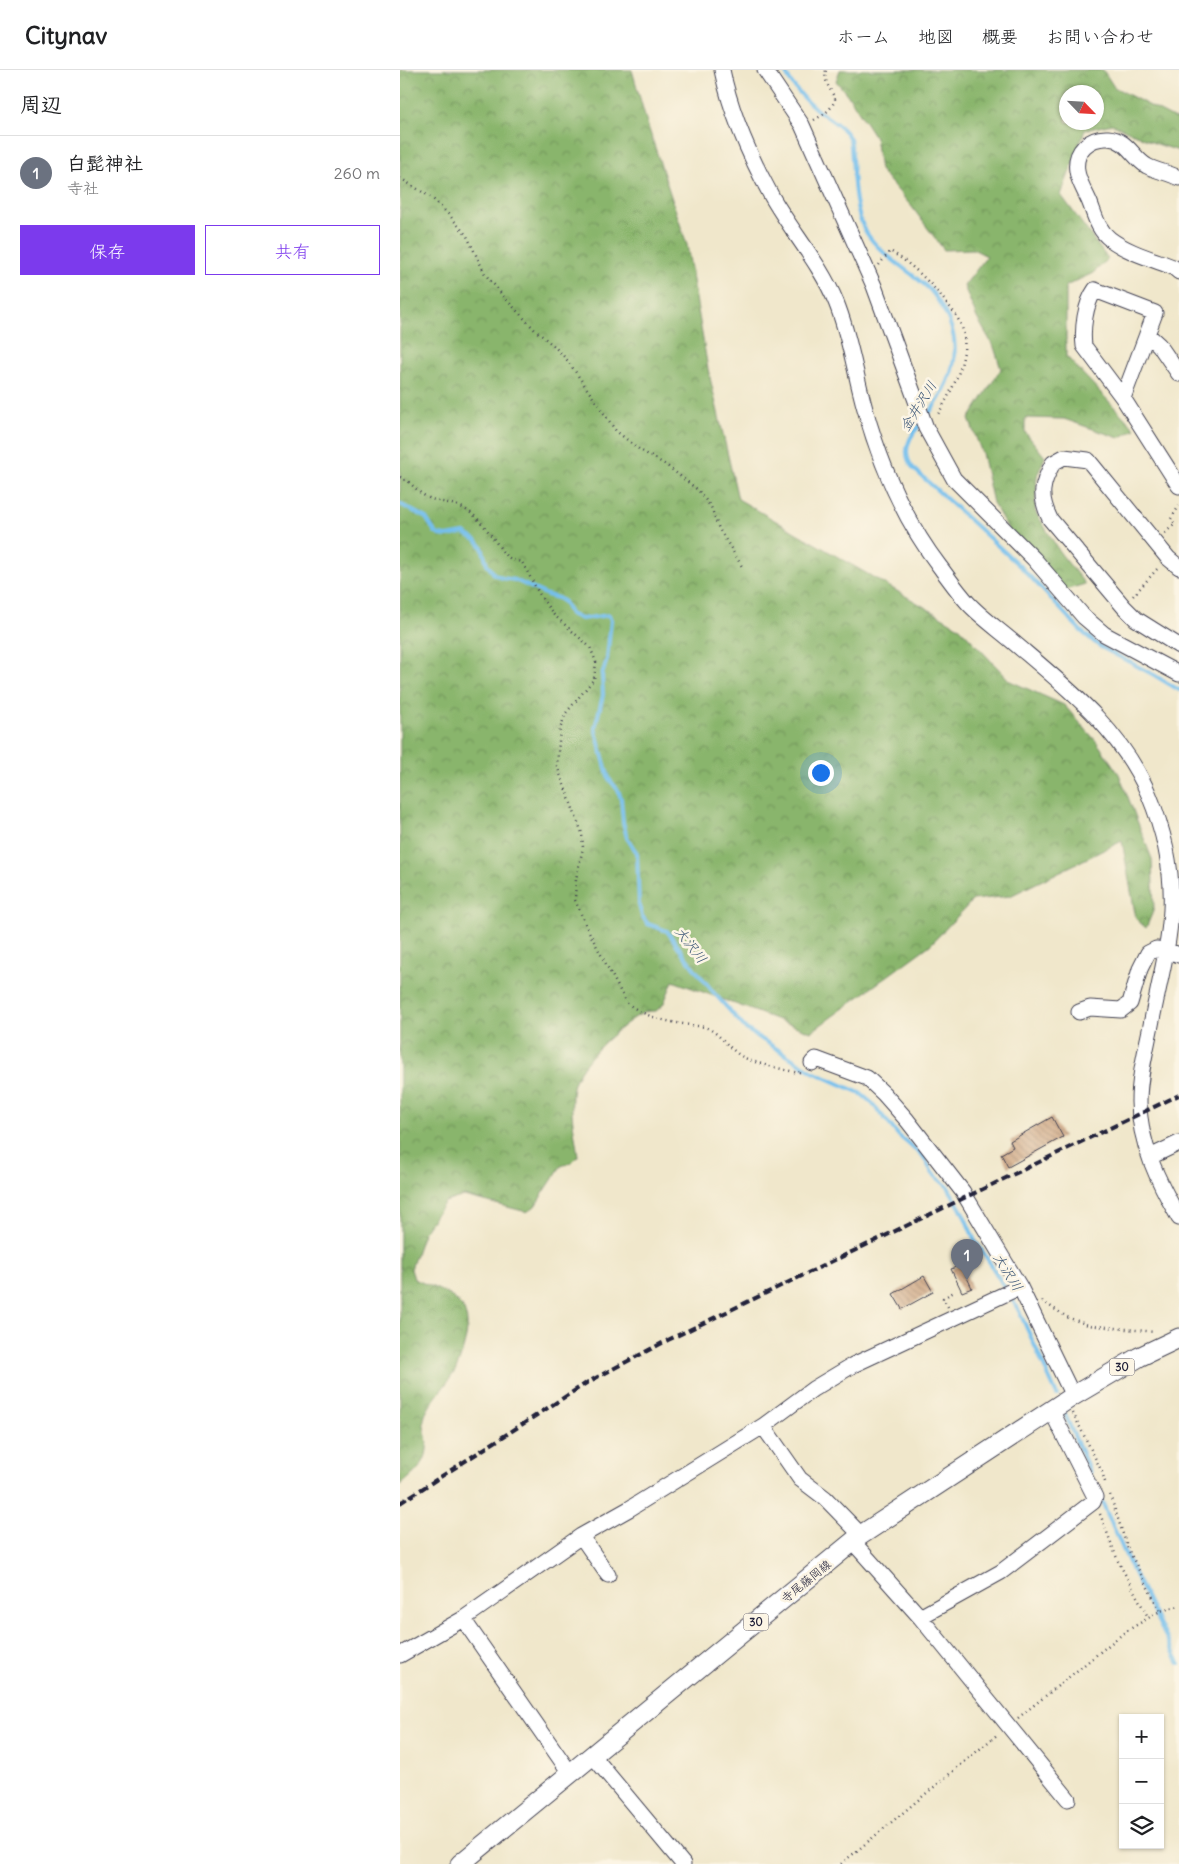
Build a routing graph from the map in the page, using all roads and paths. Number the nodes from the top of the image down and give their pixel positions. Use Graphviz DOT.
graph roads {
  1 [pos="722,70"];
  2 [pos="764,70"];
  3 [pos="826,70"];
  4 [pos="815,120"];
  5 [pos="400,178"];
  6 [pos="1179,178"];
  7 [pos="881,262"];
  8 [pos="1179,272"];
  9 [pos="1147,334"];
  10 [pos="1179,374"];
  11 [pos="1123,398"];
  12 [pos="927,429"];
  13 [pos="400,477"];
  14 [pos="1179,486"];
  15 [pos="1179,506"];
  16 [pos="1155,542"];
  17 [pos="1176,565"];
  18 [pos="743,568"];
  19 [pos="1124,607"];
  20 [pos="1179,646"];
  21 [pos="1179,674"];
  22 [pos="1173,952"];
  23 [pos="1079,1012"];
  24 [pos="806,1067"];
  25 [pos="1179,1143"];
  26 [pos="1150,1157"];
  27 [pos="1179,1218"];
  28 [pos="1020,1287"];
  29 [pos="954,1292"];
  30 [pos="954,1317"];
  31 [pos="1160,1332"];
  32 [pos="1179,1338"];
  33 [pos="1064,1402"];
  34 [pos="763,1426"];
  35 [pos="1095,1498"];
  36 [pos="581,1536"];
  37 [pos="857,1539"];
  38 [pos="608,1575"];
  39 [pos="1179,1606"];
  40 [pos="1160,1610"];
  41 [pos="920,1617"];
  42 [pos="1148,1617"];
  43 [pos="463,1619"];
  44 [pos="400,1655"];
  45 [pos="1008,1726"];
  46 [pos="593,1756"];
  47 [pos="570,1773"];
  48 [pos="1068,1799"];
  49 [pos="460,1864"];
  50 [pos="683,1864"];
  51 [pos="842,1864"];
  1 -- 22 [label="street"];
  2 -- 12 [label="street"];
  3 -- 4 [label="path"];
  5 -- 18 [label="path"];
  6 -- 8 [label="street"];
  7 -- 12 [label="path"];
  9 -- 10 [label="street"];
  9 -- 11 [label="street"];
  9 -- 11 [label="street"];
  11 -- 14 [label="street"];
  12 -- 21 [label="street"];
  13 -- 24 [label="path"];
  15 -- 16 [label="path"];
  16 -- 17 [label="street"];
  16 -- 19 [label="street"];
  17 -- 19 [label="path"];
  19 -- 20 [label="street"];
  22 -- 23 [label="street"];
  22 -- 26 [label="street"];
  24 -- 28 [label="street"];
  25 -- 26 [label="street"];
  26 -- 27 [label="street"];
  28 -- 30 [label="street"];
  28 -- 31 [label="path"];
  28 -- 33 [label="street"];
  29 -- 30 [label="path"];
  30 -- 34 [label="street"];
  32 -- 33 [label="main road, 寺尾藤岡線 / 30"];
  33 -- 35 [label="street"];
  33 -- 37 [label="main road, 寺尾藤岡線 / 30"];
  33 -- 40 [label="path"];
  34 -- 36 [label="street"];
  34 -- 37 [label="street"];
  35 -- 41 [label="street"];
  35 -- 42 [label="path"];
  36 -- 38 [label="street"];
  36 -- 43 [label="street"];
  37 -- 41 [label="street"];
  37 -- 46 [label="main road, 寺尾藤岡線 / 30"];
  39 -- 40 [label="path"];
  40 -- 42 [label="path"];
  41 -- 45 [label="street"];
  42 -- 45 [label="path"];
  43 -- 44 [label="street"];
  43 -- 47 [label="street"];
  45 -- 48 [label="street"];
  45 -- 51 [label="path"];
  46 -- 47 [label="main road, 寺尾藤岡線 / 30"];
  46 -- 50 [label="street"];
  47 -- 49 [label="main road, 寺尾藤岡線 / 30"];
}
